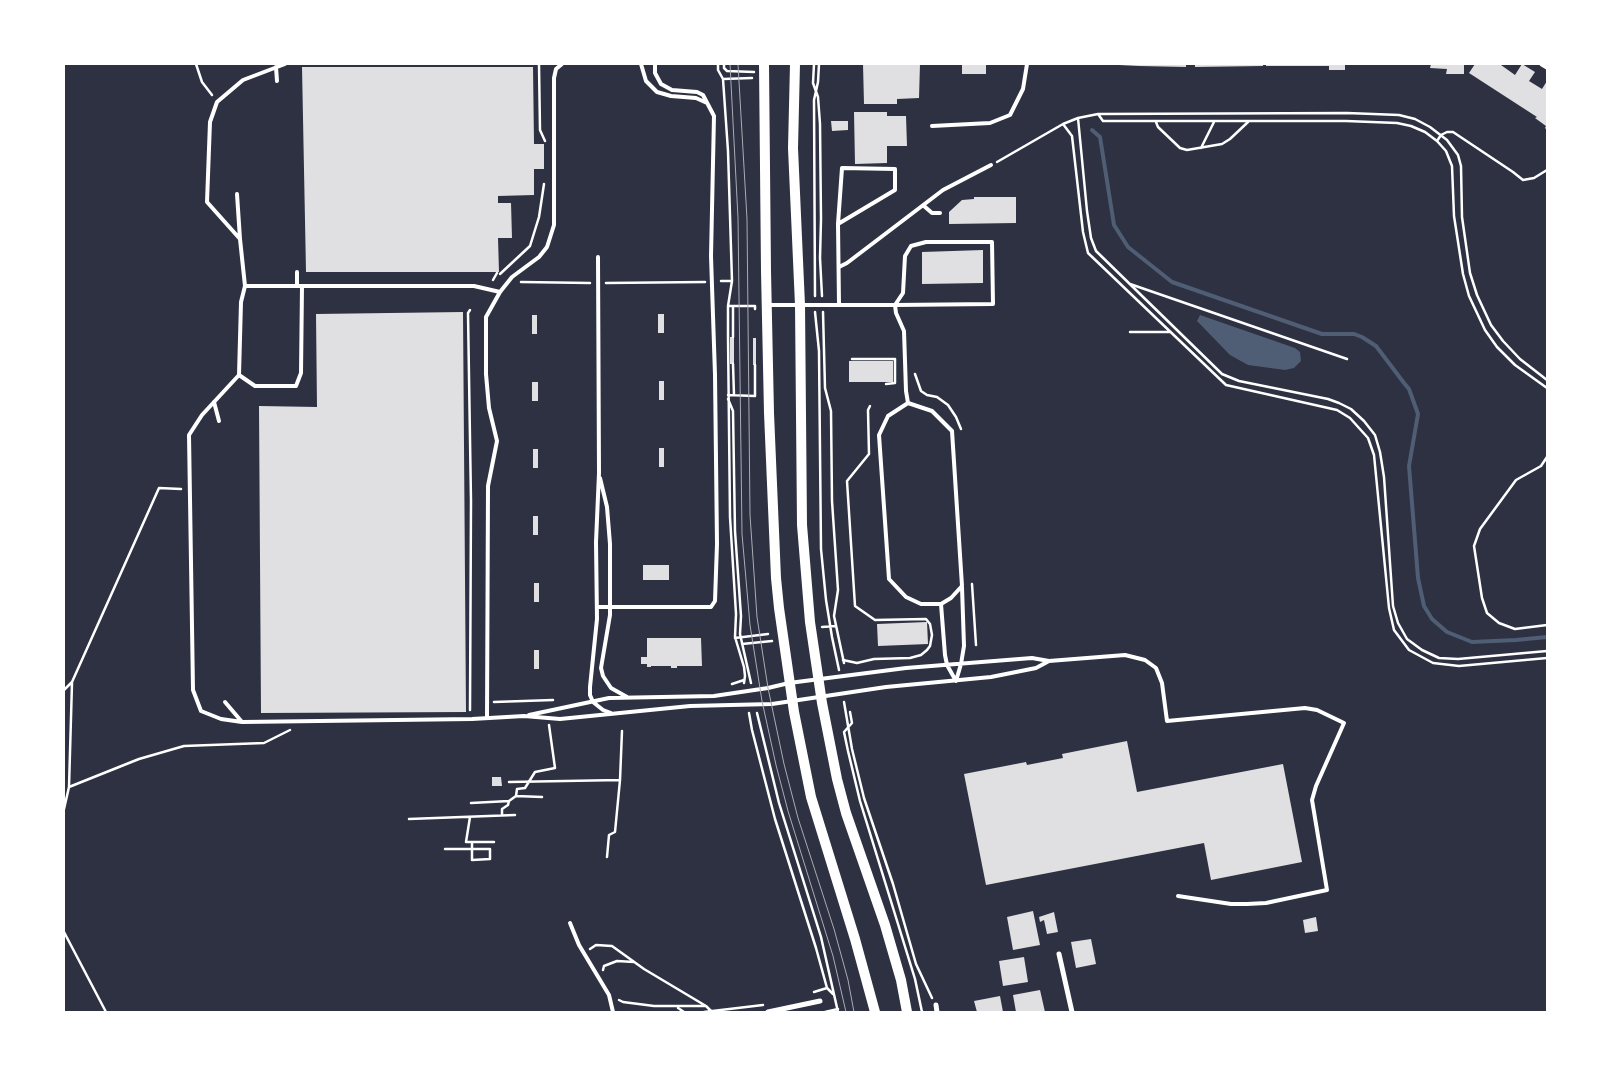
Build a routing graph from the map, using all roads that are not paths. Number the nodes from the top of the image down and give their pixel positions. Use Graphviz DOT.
graph roads {
  1 [pos="285,64"];
  2 [pos="562,64"];
  3 [pos="641,64"];
  4 [pos="655,64"];
  5 [pos="764,64"];
  6 [pos="794,64"];
  7 [pos="1027,64"];
  8 [pos="1542,64"];
  9 [pos="276,67"];
  10 [pos="1547,67"];
  11 [pos="276,81"];
  12 [pos="709,104"];
  13 [pos="932,126"];
  14 [pos="991,165"];
  15 [pos="237,194"];
  16 [pos="924,206"];
  17 [pos="940,213"];
  18 [pos="838,224"];
  19 [pos="240,239"];
  20 [pos="598,257"];
  21 [pos="838,267"];
  22 [pos="297,272"];
  23 [pos="245,286"];
  24 [pos="300,286"];
  25 [pos="500,292"];
  26 [pos="839,304"];
  27 [pos="768,305"];
  28 [pos="800,305"];
  29 [pos="895,305"];
  30 [pos="239,375"];
  31 [pos="214,402"];
  32 [pos="908,403"];
  33 [pos="218,421"];
  34 [pos="599,473"];
  35 [pos="962,586"];
  36 [pos="941,604"];
  37 [pos="597,607"];
  38 [pos="610,608"];
  39 [pos="1049,661"];
  40 [pos="961,664"];
  41 [pos="947,665"];
  42 [pos="818,679"];
  43 [pos="956,681"];
  44 [pos="789,683"];
  45 [pos="821,696"];
  46 [pos="631,698"];
  47 [pos="792,701"];
  48 [pos="225,702"];
  49 [pos="593,702"];
  50 [pos="614,714"];
  51 [pos="524,716"];
  52 [pos="487,718"];
  53 [pos="242,722"];
  54 [pos="1178,896"];
  55 [pos="570,923"];
  56 [pos="1059,954"];
  57 [pos="820,1001"];
  58 [pos="936,1005"];
  59 [pos="613,1012"];
  60 [pos="768,1012"];
  61 [pos="875,1012"];
  62 [pos="907,1012"];
  63 [pos="937,1012"];
  64 [pos="1072,1012"];
  1 -- 9 [label="lane"];
  2 -- 25 [label="lane"];
  3 -- 12 [label="lane"];
  4 -- 12 [label="lane"];
  5 -- 27 [label="main road"];
  6 -- 28 [label="main road"];
  7 -- 13 [label="lane"];
  8 -- 10 [label="street"];
  9 -- 11 [label="lane"];
  9 -- 19 [label="lane"];
  12 -- 38 [label="lane"];
  14 -- 16 [label="lane"];
  15 -- 19 [label="lane"];
  16 -- 17 [label="lane"];
  16 -- 21 [label="lane"];
  18 -- 18 [label="lane"];
  18 -- 21 [label="lane"];
  19 -- 23 [label="lane"];
  20 -- 34 [label="lane"];
  21 -- 26 [label="lane"];
  22 -- 24 [label="lane"];
  23 -- 24 [label="lane"];
  23 -- 30 [label="lane"];
  24 -- 25 [label="lane"];
  24 -- 30 [label="lane"];
  25 -- 52 [label="lane"];
  26 -- 28 [label="lane"];
  26 -- 29 [label="lane"];
  27 -- 28 [label="lane"];
  27 -- 44 [label="main road"];
  28 -- 42 [label="main road"];
  29 -- 29 [label="lane"];
  29 -- 32 [label="lane"];
  30 -- 31 [label="lane"];
  31 -- 33 [label="lane"];
  31 -- 53 [label="lane"];
  32 -- 35 [label="lane"];
  32 -- 36 [label="lane"];
  34 -- 37 [label="lane"];
  34 -- 38 [label="lane"];
  35 -- 36 [label="lane"];
  35 -- 40 [label="lane"];
  36 -- 41 [label="lane"];
  37 -- 38 [label="lane"];
  37 -- 49 [label="lane"];
  38 -- 46 [label="lane"];
  39 -- 40 [label="lane"];
  39 -- 43 [label="lane"];
  39 -- 54 [label="lane"];
  40 -- 41 [label="lane"];
  40 -- 43 [label="lane"];
  41 -- 42 [label="lane"];
  41 -- 43 [label="lane"];
  42 -- 44 [label="lane"];
  42 -- 45 [label="main road"];
  43 -- 45 [label="lane"];
  44 -- 46 [label="lane"];
  44 -- 47 [label="main road"];
  45 -- 47 [label="lane"];
  45 -- 62 [label="main road"];
  46 -- 49 [label="lane"];
  47 -- 50 [label="lane"];
  47 -- 61 [label="main road"];
  48 -- 53 [label="lane"];
  49 -- 50 [label="lane"];
  49 -- 51 [label="lane"];
  50 -- 51 [label="lane"];
  51 -- 52 [label="lane"];
  52 -- 53 [label="lane"];
  55 -- 59 [label="lane"];
  56 -- 64 [label="street"];
  57 -- 60 [label="street"];
  58 -- 63 [label="street"];
}
